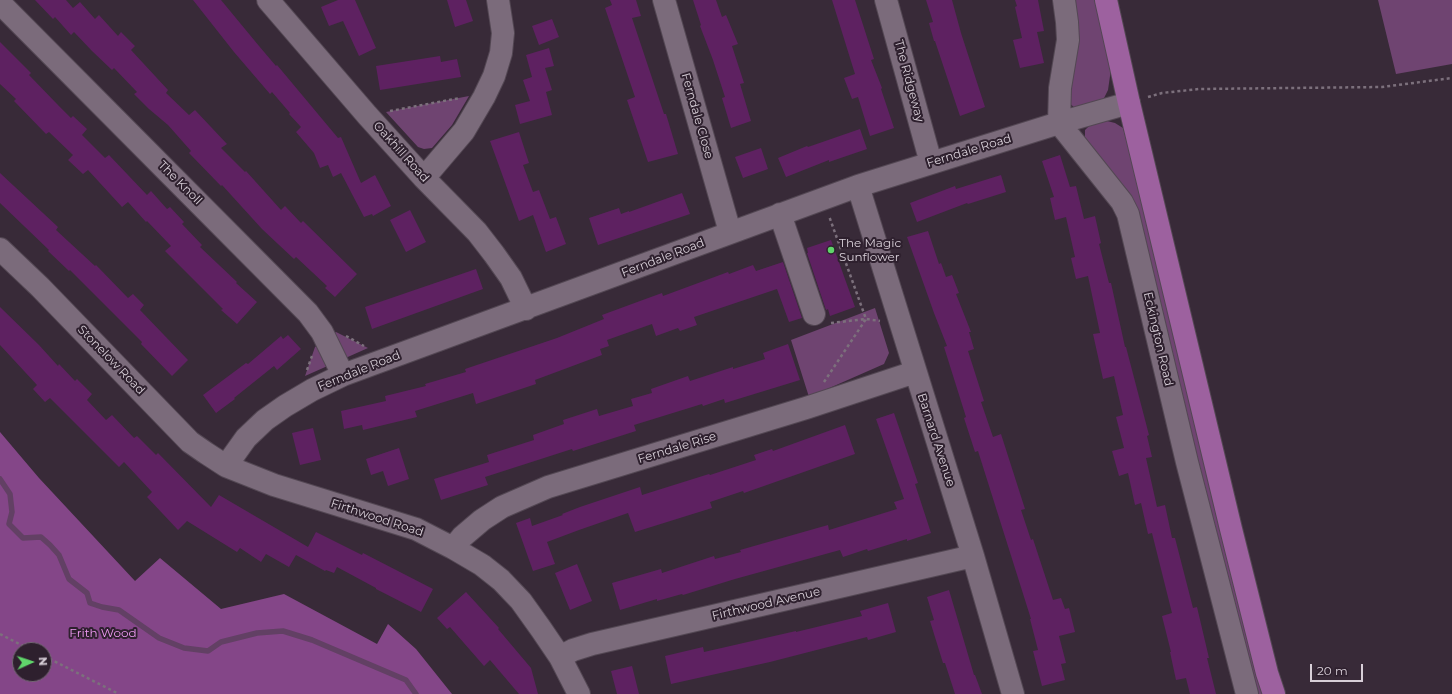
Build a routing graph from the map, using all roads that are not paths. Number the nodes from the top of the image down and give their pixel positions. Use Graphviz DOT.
graph roads {
  1 [pos="268,0"];
  2 [pos="498,0"];
  3 [pos="664,0"];
  4 [pos="886,0"];
  5 [pos="1064,0"];
  6 [pos="1106,0"];
  7 [pos="0,3"];
  8 [pos="1129,104"];
  9 [pos="1059,123"];
  10 [pos="931,163"];
  11 [pos="424,178"];
  12 [pos="858,186"];
  13 [pos="780,214"];
  14 [pos="730,232"];
  15 [pos="0,249"];
  16 [pos="526,309"];
  17 [pos="814,314"];
  18 [pos="915,372"];
  19 [pos="343,375"];
  20 [pos="226,466"];
  21 [pos="453,548"];
  22 [pos="973,556"];
  23 [pos="560,657"];
  24 [pos="579,694"];
  25 [pos="1013,694"];
  26 [pos="1247,694"];
  27 [pos="1274,694"];
  1 -- 11 [label="street, Oakhill Road"];
  2 -- 11 [label="street"];
  3 -- 14 [label="street, Ferndale Close"];
  4 -- 10 [label="street, The Ridgeway"];
  5 -- 9 [label="street"];
  6 -- 8 [label="main road"];
  7 -- 19 [label="street, The Knoll"];
  8 -- 9 [label="street, Ferndale Road"];
  8 -- 27 [label="main road"];
  9 -- 10 [label="street, Ferndale Road"];
  9 -- 26 [label="street, Eckington Road"];
  10 -- 12 [label="street, Ferndale Road"];
  11 -- 16 [label="street, Oakhill Road"];
  12 -- 13 [label="street, Ferndale Road"];
  12 -- 18 [label="street, Barnard Avenue"];
  13 -- 14 [label="street, Ferndale Road"];
  13 -- 17 [label="street"];
  14 -- 16 [label="street, Ferndale Road"];
  15 -- 20 [label="street, Stonelow Road"];
  16 -- 19 [label="street, Ferndale Road"];
  18 -- 21 [label="street, Ferndale Rise"];
  18 -- 22 [label="street, Barnard Avenue"];
  19 -- 20 [label="street, Ferndale Road"];
  20 -- 21 [label="street, Firthwood Road"];
  21 -- 23 [label="street, Firthwood Road"];
  22 -- 23 [label="street, Firthwood Avenue"];
  22 -- 25 [label="street, Barnard Avenue"];
  23 -- 24 [label="street, Firthwood Road"];
}
